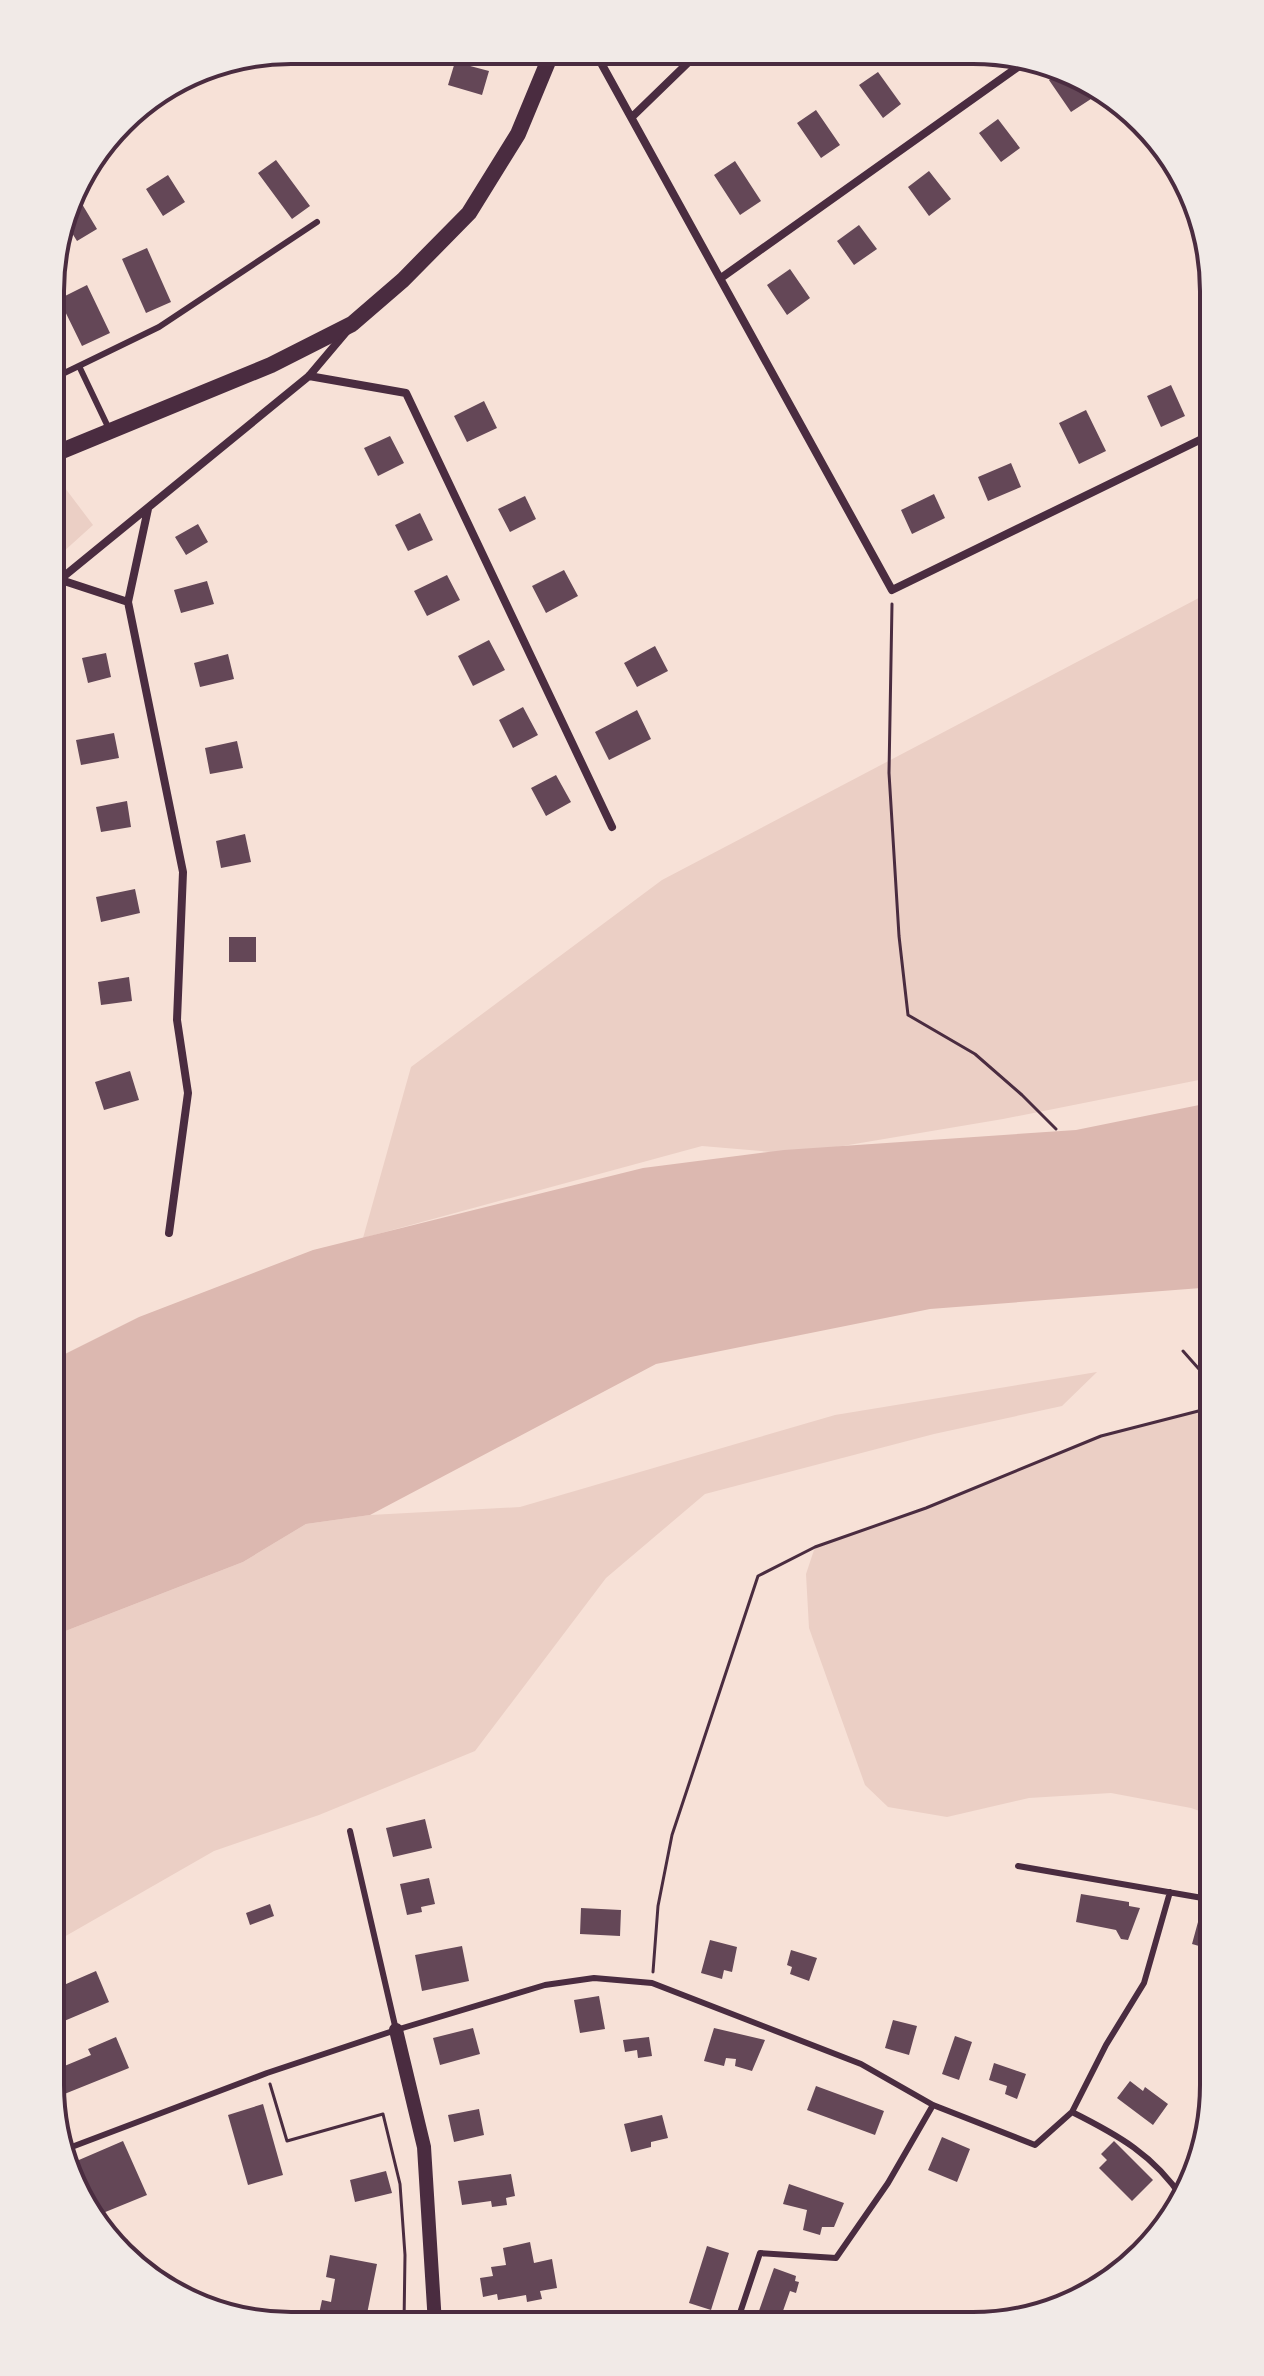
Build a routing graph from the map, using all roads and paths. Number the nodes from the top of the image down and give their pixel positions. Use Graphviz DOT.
graph roads {
  1 [pos="547,64"];
  2 [pos="602,64"];
  3 [pos="687,64"];
  4 [pos="1016,68"];
  5 [pos="632,117"];
  6 [pos="317,222"];
  7 [pos="721,278"];
  8 [pos="352,324"];
  9 [pos="79,366"];
  10 [pos="64,373"];
  11 [pos="309,376"];
  12 [pos="110,432"];
  13 [pos="1200,440"];
  14 [pos="64,450"];
  15 [pos="148,509"];
  16 [pos="64,578"];
  17 [pos="64,581"];
  18 [pos="892,590"];
  19 [pos="128,602"];
  20 [pos="612,827"];
  21 [pos="1056,1129"];
  22 [pos="169,1233"];
  23 [pos="1183,1351"];
  24 [pos="1200,1370"];
  25 [pos="1200,1411"];
  26 [pos="350,1831"];
  27 [pos="1018,1866"];
  28 [pos="1170,1892"];
  29 [pos="1200,1897"];
  30 [pos="652,1983"];
  31 [pos="396,2030"];
  32 [pos="267,2073"];
  33 [pos="933,2105"];
  34 [pos="1072,2112"];
  35 [pos="73,2147"];
  36 [pos="1175,2187"];
  37 [pos="404,2312"];
  38 [pos="434,2312"];
  39 [pos="740,2312"];
  1 -- 8 [label="main road"];
  2 -- 5 [label="street"];
  3 -- 5 [label="street"];
  4 -- 7 [label="street"];
  5 -- 7 [label="street"];
  6 -- 9 [label="lane"];
  7 -- 18 [label="street"];
  8 -- 11 [label="street"];
  8 -- 12 [label="main road"];
  9 -- 10 [label="lane"];
  9 -- 12 [label="lane"];
  11 -- 15 [label="street"];
  11 -- 20 [label="street"];
  12 -- 14 [label="main road"];
  13 -- 18 [label="street"];
  15 -- 16 [label="street"];
  15 -- 19 [label="street"];
  17 -- 19 [label="street"];
  18 -- 21 [label="path"];
  19 -- 22 [label="street"];
  23 -- 24 [label="path"];
  25 -- 30 [label="path"];
  26 -- 31 [label="lane"];
  27 -- 28 [label="lane"];
  28 -- 29 [label="lane"];
  28 -- 34 [label="lane"];
  30 -- 31 [label="lane"];
  30 -- 33 [label="lane"];
  31 -- 32 [label="lane"];
  31 -- 38 [label="street"];
  32 -- 35 [label="lane"];
  32 -- 37 [label="path"];
  33 -- 34 [label="lane"];
  33 -- 39 [label="lane"];
  34 -- 36 [label="lane"];
}
